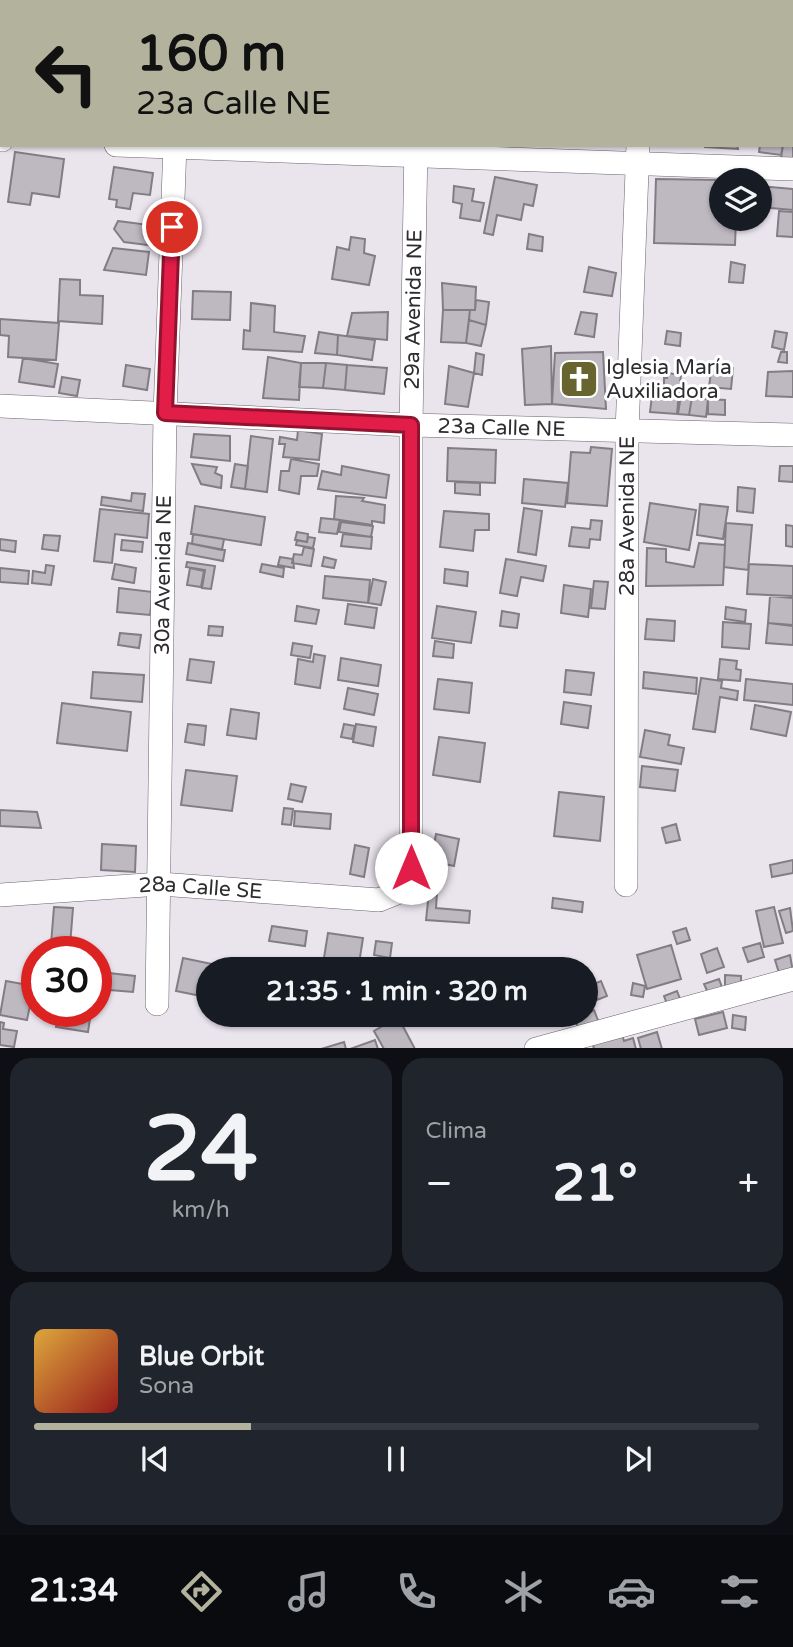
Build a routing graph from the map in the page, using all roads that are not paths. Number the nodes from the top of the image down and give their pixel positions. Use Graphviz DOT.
graph roads {
  1 [pos="175,147"];
  2 [pos="235,147"];
  3 [pos="416,150"];
  4 [pos="638,155"];
  5 [pos="793,169"];
  6 [pos="0,406"];
  7 [pos="165,413"];
  8 [pos="411,425"];
  9 [pos="627,432"];
  10 [pos="793,435"];
  11 [pos="160,884"];
  12 [pos="626,885"];
  13 [pos="399,891"];
  14 [pos="0,895"];
  15 [pos="793,979"];
  16 [pos="157,1004"];
  17 [pos="536,1048"];
  1 -- 7 [label="street, 30a Avenida NE"];
  2 -- 3 [label="street"];
  3 -- 4 [label="street"];
  3 -- 8 [label="street, 29a Avenida NE"];
  4 -- 5 [label="street"];
  4 -- 9 [label="street, 28a Avenida NE"];
  6 -- 7 [label="street, 23a Calle NE"];
  7 -- 8 [label="street, 23a Calle NE"];
  7 -- 11 [label="street, 30a Avenida NE"];
  8 -- 9 [label="street, 23a Calle NE"];
  8 -- 13 [label="street, 29a Avenida NE"];
  9 -- 10 [label="street, 23a Calle NE"];
  9 -- 12 [label="street, 28a Avenida NE"];
  11 -- 13 [label="street, 28a Calle SE"];
  11 -- 14 [label="street, 28a Calle SE"];
  11 -- 16 [label="street, 30a Avenida NE"];
  15 -- 17 [label="street"];
}
